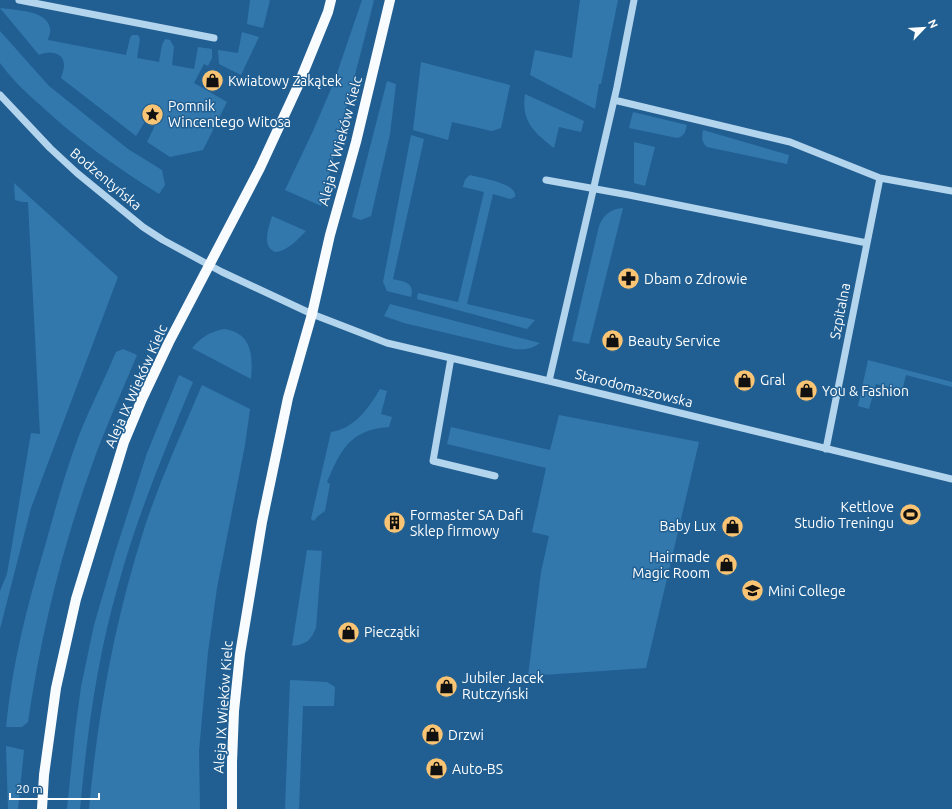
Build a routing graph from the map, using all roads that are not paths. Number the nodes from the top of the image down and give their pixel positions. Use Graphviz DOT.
graph roads {
  1 [pos="20,0"];
  2 [pos="331,0"];
  3 [pos="390,0"];
  4 [pos="634,0"];
  5 [pos="214,38"];
  6 [pos="0,95"];
  7 [pos="614,100"];
  8 [pos="880,178"];
  9 [pos="546,180"];
  10 [pos="594,189"];
  11 [pos="952,191"];
  12 [pos="867,243"];
  13 [pos="208,265"];
  14 [pos="312,314"];
  15 [pos="451,358"];
  16 [pos="549,381"];
  17 [pos="826,449"];
  18 [pos="495,476"];
  19 [pos="952,478"];
  20 [pos="42,809"];
  21 [pos="232,809"];
  1 -- 5 [label="street"];
  2 -- 13 [label="main road, Aleja IX Wieków Kielc"];
  3 -- 14 [label="main road, Aleja IX Wieków Kielc"];
  4 -- 7 [label="street"];
  6 -- 13 [label="street, Bodzentyńska"];
  7 -- 8 [label="street"];
  7 -- 10 [label="street"];
  8 -- 11 [label="street"];
  8 -- 12 [label="street, Szpitalna"];
  9 -- 10 [label="street"];
  10 -- 12 [label="street"];
  10 -- 16 [label="street"];
  12 -- 17 [label="street, Szpitalna"];
  13 -- 14 [label="street, Bodzentyńska"];
  13 -- 20 [label="main road, Aleja IX Wieków Kielc"];
  14 -- 15 [label="street, Starodomaszowska"];
  14 -- 21 [label="main road, Aleja IX Wieków Kielc"];
  15 -- 16 [label="street, Starodomaszowska"];
  15 -- 18 [label="street"];
  16 -- 17 [label="street, Starodomaszowska"];
  17 -- 19 [label="street, Starodomaszowska"];
}
